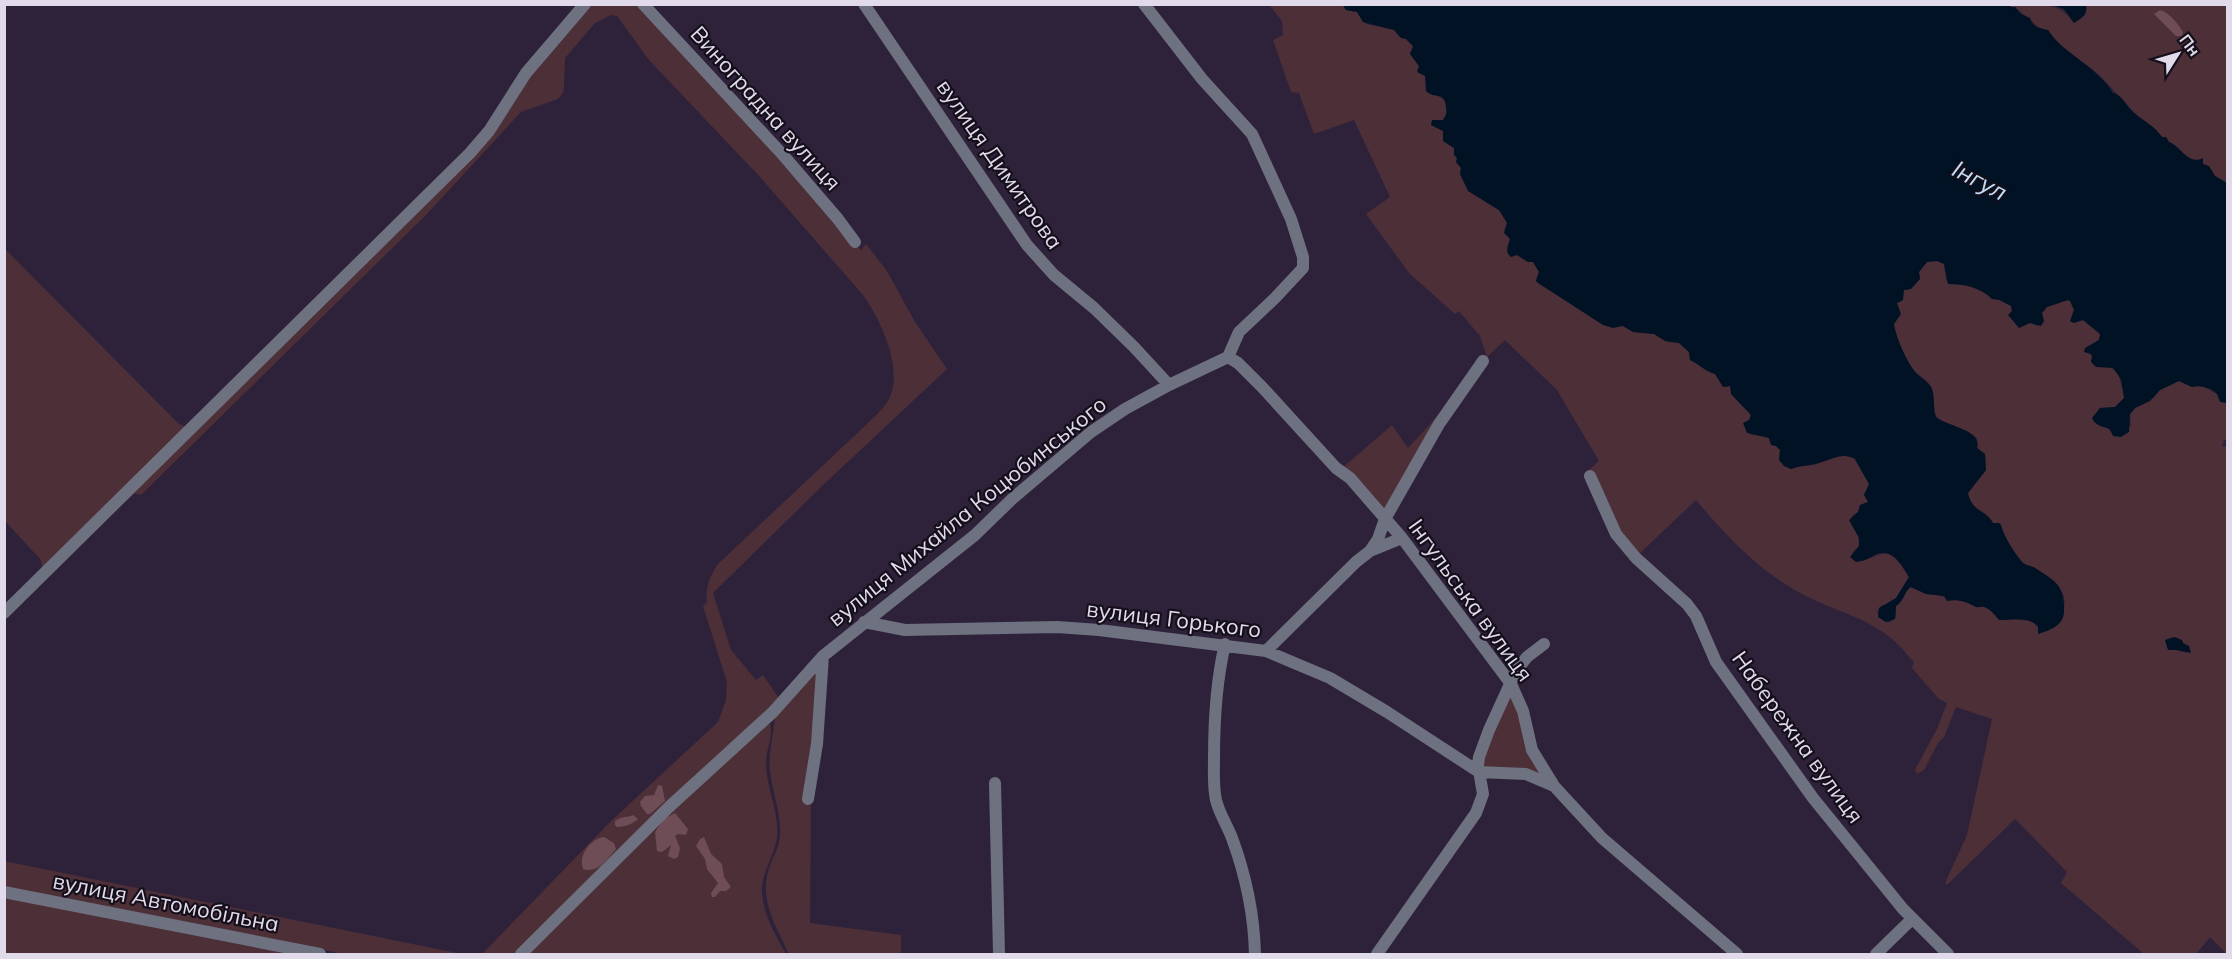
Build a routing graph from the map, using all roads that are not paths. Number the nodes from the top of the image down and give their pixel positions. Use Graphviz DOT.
graph roads {
  1 [pos="585,4"];
  2 [pos="643,4"];
  3 [pos="864,4"];
  4 [pos="1144,4"];
  5 [pos="855,242"];
  6 [pos="1228,357"];
  7 [pos="1483,361"];
  8 [pos="1169,385"];
  9 [pos="1590,476"];
  10 [pos="1385,519"];
  11 [pos="1402,538"];
  12 [pos="1370,550"];
  13 [pos="888,603"];
  14 [pos="4,613"];
  15 [pos="864,622"];
  16 [pos="898,629"];
  17 [pos="1225,644"];
  18 [pos="1544,644"];
  19 [pos="1266,651"];
  20 [pos="823,656"];
  21 [pos="1511,684"];
  22 [pos="1479,772"];
  23 [pos="1507,772"];
  24 [pos="995,783"];
  25 [pos="1554,786"];
  26 [pos="1483,794"];
  27 [pos="808,799"];
  28 [pos="4,892"];
  29 [pos="1912,919"];
  30 [pos="320,954"];
  31 [pos="521,954"];
  32 [pos="999,954"];
  33 [pos="1255,954"];
  34 [pos="1377,954"];
  35 [pos="1737,954"];
  36 [pos="1876,954"];
  37 [pos="1948,954"];
  1 -- 14 [label="street"];
  2 -- 5 [label="street, Виноградна вулиця"];
  3 -- 8 [label="street, вулиця Димитрова"];
  4 -- 6 [label="street"];
  6 -- 8 [label="street, вулиця Михайла Коцюбинського"];
  6 -- 10 [label="street, Інгульська вулиця"];
  7 -- 10 [label="street"];
  8 -- 13 [label="street, вулиця Михайла Коцюбинського"];
  9 -- 29 [label="street, Набережна вулиця"];
  10 -- 11 [label="street, Інгульська вулиця"];
  10 -- 12 [label="street"];
  11 -- 12 [label="street"];
  11 -- 21 [label="street, Інгульська вулиця"];
  12 -- 19 [label="street"];
  13 -- 15 [label="street, вулиця Михайла Коцюбинського"];
  13 -- 16 [label="street"];
  15 -- 16 [label="street, вулиця Горького"];
  15 -- 20 [label="street, вулиця Михайла Коцюбинського"];
  16 -- 17 [label="street, вулиця Горького"];
  17 -- 19 [label="street, вулиця Горького"];
  17 -- 33 [label="street"];
  18 -- 21 [label="street"];
  19 -- 22 [label="street, вулиця Горького"];
  20 -- 27 [label="street, вулиця Михайла Коцюбинського"];
  20 -- 31 [label="street, вулиця Михайла Коцюбинського"];
  21 -- 22 [label="street"];
  21 -- 25 [label="street, Інгульська вулиця"];
  22 -- 23 [label="street"];
  22 -- 26 [label="street"];
  23 -- 25 [label="street"];
  23 -- 26 [label="street"];
  24 -- 32 [label="street"];
  25 -- 35 [label="street, Інгульська вулиця"];
  26 -- 34 [label="street"];
  28 -- 30 [label="street, вулиця Автомобільна"];
  29 -- 36 [label="street"];
  29 -- 37 [label="street, Набережна вулиця"];
}
